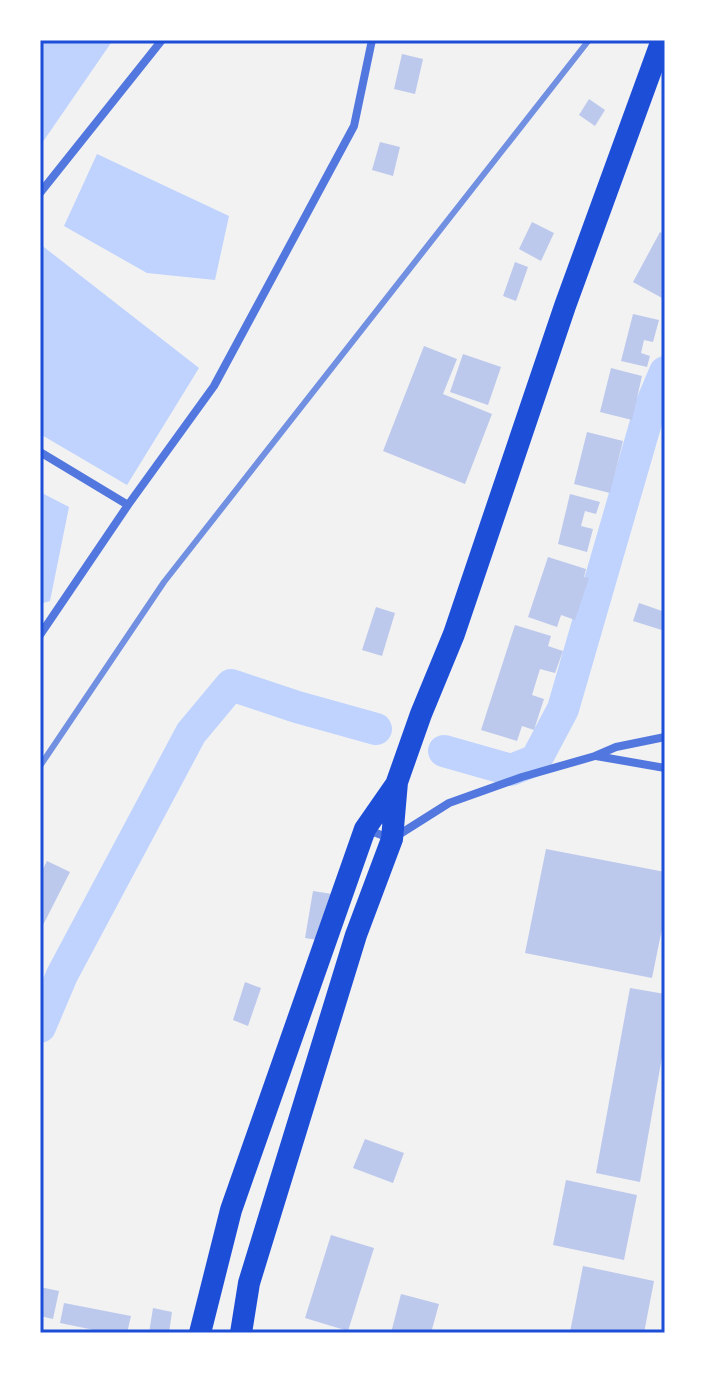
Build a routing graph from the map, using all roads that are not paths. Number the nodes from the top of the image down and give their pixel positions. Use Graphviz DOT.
graph roads {
  1 [pos="162,40"];
  2 [pos="372,40"];
  3 [pos="662,40"];
  4 [pos="40,193"];
  5 [pos="40,452"];
  6 [pos="128,505"];
  7 [pos="40,635"];
  8 [pos="665,737"];
  9 [pos="595,756"];
  10 [pos="665,768"];
  11 [pos="397,782"];
  12 [pos="365,829"];
  13 [pos="392,839"];
  14 [pos="200,1333"];
  15 [pos="241,1333"];
  1 -- 4 [label="street"];
  2 -- 6 [label="street"];
  3 -- 11 [label="highway"];
  5 -- 6 [label="street"];
  6 -- 7 [label="street"];
  8 -- 9 [label="street"];
  9 -- 10 [label="street"];
  9 -- 13 [label="street"];
  11 -- 12 [label="highway"];
  11 -- 13 [label="highway"];
  12 -- 13 [label="street"];
  12 -- 14 [label="highway"];
  13 -- 15 [label="highway"];
}
